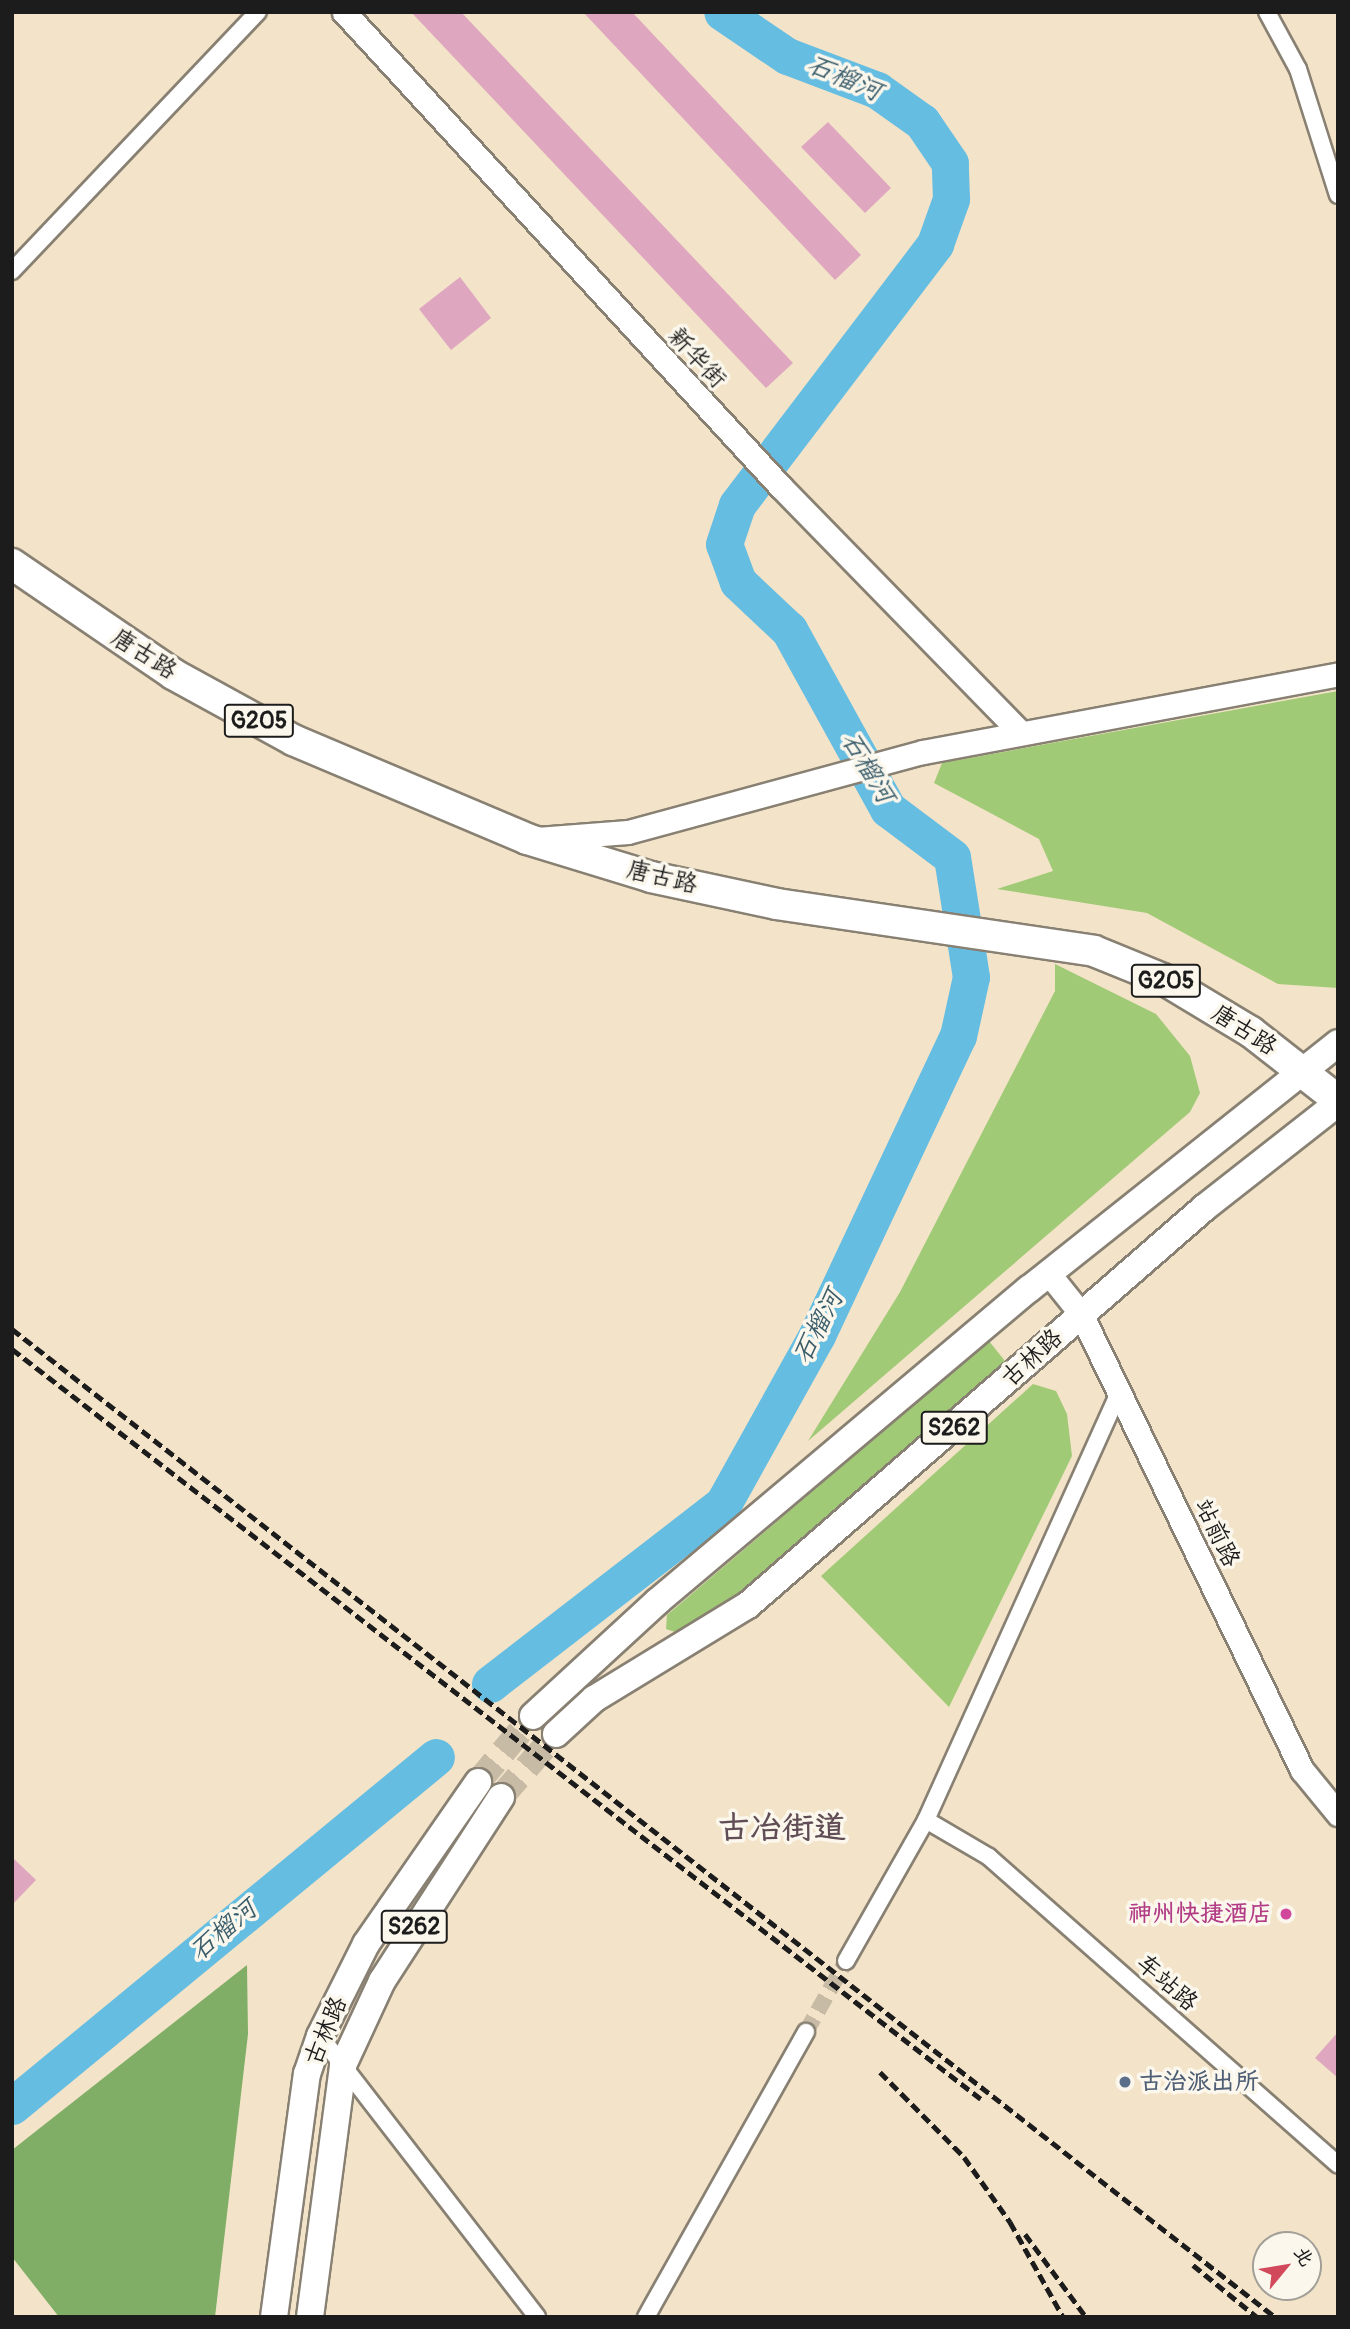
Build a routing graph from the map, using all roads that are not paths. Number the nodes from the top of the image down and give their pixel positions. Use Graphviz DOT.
graph roads {
  1 [pos="258,12"];
  2 [pos="344,12"];
  3 [pos="1267,12"];
  4 [pos="1338,195"];
  5 [pos="12,271"];
  6 [pos="12,564"];
  7 [pos="1338,674"];
  8 [pos="1020,732"];
  9 [pos="527,839"];
  10 [pos="1338,1043"];
  11 [pos="1302,1070"];
  12 [pos="1338,1102"];
  13 [pos="1049,1273"];
  14 [pos="1081,1314"];
  15 [pos="1119,1393"];
  16 [pos="533,1716"];
  17 [pos="556,1734"];
  18 [pos="478,1782"];
  19 [pos="501,1797"];
  20 [pos="1338,1814"];
  21 [pos="926,1820"];
  22 [pos="846,1961"];
  23 [pos="806,2032"];
  24 [pos="320,2036"];
  25 [pos="343,2065"];
  26 [pos="1338,2165"];
  27 [pos="274,2317"];
  28 [pos="310,2317"];
  29 [pos="537,2317"];
  30 [pos="646,2317"];
  1 -- 5 [label="street"];
  2 -- 8 [label="street, 新华街"];
  3 -- 4 [label="street"];
  6 -- 9 [label="highway, 唐古路 / G205"];
  7 -- 8 [label="street"];
  8 -- 9 [label="street"];
  9 -- 11 [label="highway, 唐古路 / G205"];
  10 -- 11 [label="main road, S262"];
  11 -- 12 [label="highway, 唐古路 / G205"];
  11 -- 13 [label="main road, S262"];
  12 -- 14 [label="main road, 古林路 / S262"];
  13 -- 14 [label="street, 站前路"];
  13 -- 16 [label="main road, S262"];
  14 -- 15 [label="street, 站前路"];
  14 -- 17 [label="main road, 古林路 / S262"];
  15 -- 20 [label="street, 站前路"];
  15 -- 21 [label="street"];
  18 -- 24 [label="main road, 古林路 / S262"];
  19 -- 25 [label="main road, 古林路 / S262"];
  21 -- 22 [label="street"];
  21 -- 26 [label="street, 车站路"];
  23 -- 30 [label="street"];
  24 -- 25 [label="street"];
  24 -- 27 [label="main road, 古林路 / S262"];
  25 -- 28 [label="main road, 古林路 / S262"];
  25 -- 29 [label="street"];
}
